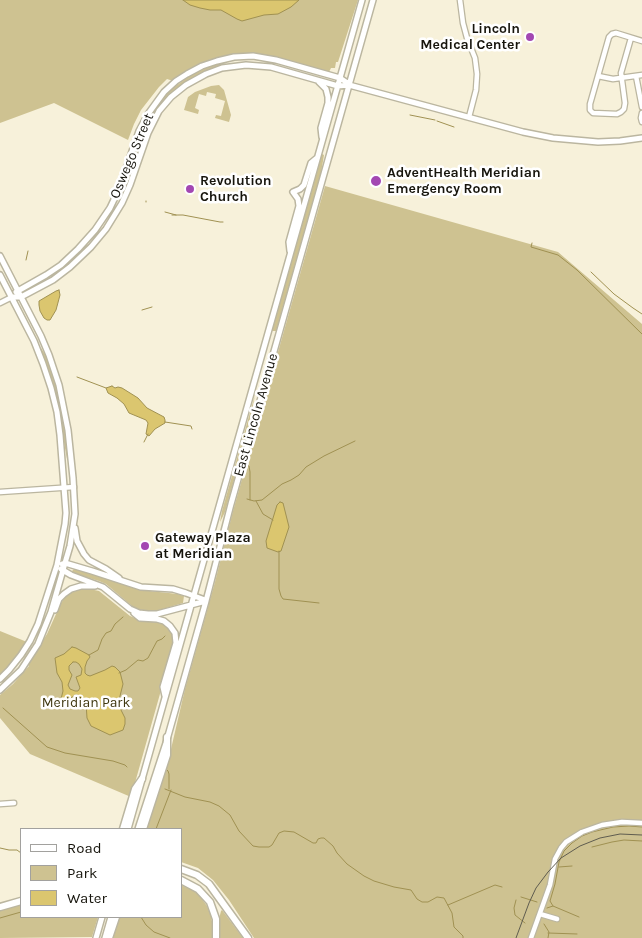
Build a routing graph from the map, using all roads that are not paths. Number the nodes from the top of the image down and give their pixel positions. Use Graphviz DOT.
graph roads {
  1 [pos="362,0"];
  2 [pos="373,0"];
  3 [pos="460,0"];
  4 [pos="631,38"];
  5 [pos="642,40"];
  6 [pos="642,75"];
  7 [pos="598,76"];
  8 [pos="636,76"];
  9 [pos="340,78"];
  10 [pos="621,78"];
  11 [pos="317,80"];
  12 [pos="349,84"];
  13 [pos="338,86"];
  14 [pos="642,107"];
  15 [pos="642,113"];
  16 [pos="469,117"];
  17 [pos="642,122"];
  18 [pos="642,138"];
  19 [pos="322,141"];
  20 [pos="318,158"];
  21 [pos="290,254"];
  22 [pos="0,256"];
  23 [pos="0,275"];
  24 [pos="18,290"];
  25 [pos="12,297"];
  26 [pos="21,297"];
  27 [pos="0,303"];
  28 [pos="74,487"];
  29 [pos="65,488"];
  30 [pos="0,492"];
  31 [pos="75,518"];
  32 [pos="65,563"];
  33 [pos="57,565"];
  34 [pos="63,571"];
  35 [pos="122,580"];
  36 [pos="103,587"];
  37 [pos="194,596"];
  38 [pos="206,601"];
  39 [pos="192,604"];
  40 [pos="130,609"];
  41 [pos="38,644"];
  42 [pos="0,679"];
  43 [pos="0,690"];
  44 [pos="165,697"];
  45 [pos="167,737"];
  46 [pos="142,779"];
  47 [pos="14,803"];
  48 [pos="0,804"];
  49 [pos="642,823"];
  50 [pos="123,828"];
  51 [pos="128,828"];
  52 [pos="138,828"];
  53 [pos="144,828"];
  54 [pos="182,869"];
  55 [pos="182,881"];
  56 [pos="20,901"];
  57 [pos="0,907"];
  58 [pos="540,914"];
  59 [pos="102,918"];
  60 [pos="111,918"];
  61 [pos="116,918"];
  62 [pos="558,920"];
  63 [pos="96,938"];
  64 [pos="107,938"];
  65 [pos="216,938"];
  66 [pos="248,938"];
  67 [pos="531,938"];
  1 -- 9 [label="main road, East Lincoln Avenue"];
  2 -- 12 [label="main road, East Lincoln Avenue"];
  3 -- 16 [label="street"];
  4 -- 5 [label="street"];
  4 -- 7 [label="street"];
  4 -- 10 [label="street"];
  6 -- 8 [label="street"];
  7 -- 10 [label="street"];
  7 -- 10 [label="street"];
  8 -- 10 [label="street"];
  8 -- 14 [label="street"];
  9 -- 12 [label="main road, Oswego Street"];
  9 -- 13 [label="main road, East Lincoln Avenue"];
  9 -- 24 [label="main road, Oswego Street"];
  11 -- 13 [label="main road, Oswego Street"];
  11 -- 19 [label="main road"];
  11 -- 26 [label="main road, Oswego Street"];
  12 -- 13 [label="main road, Oswego Street"];
  12 -- 16 [label="main road, Oswego Street"];
  12 -- 38 [label="main road, East Lincoln Avenue"];
  13 -- 19 [label="main road, East Lincoln Avenue"];
  15 -- 17 [label="street"];
  16 -- 18 [label="main road, Oswego Street"];
  19 -- 20 [label="main road, East Lincoln Avenue"];
  20 -- 21 [label="main road, East Lincoln Avenue"];
  20 -- 21 [label="main road"];
  21 -- 37 [label="main road, East Lincoln Avenue"];
  22 -- 24 [label="main road"];
  23 -- 25 [label="main road"];
  24 -- 25 [label="main road"];
  24 -- 26 [label="main road"];
  25 -- 26 [label="main road"];
  25 -- 27 [label="street"];
  25 -- 29 [label="main road"];
  26 -- 28 [label="main road"];
  28 -- 29 [label="street"];
  28 -- 31 [label="main road"];
  29 -- 30 [label="street"];
  29 -- 33 [label="main road"];
  31 -- 32 [label="main road"];
  31 -- 35 [label="main road"];
  32 -- 33 [label="main road"];
  32 -- 34 [label="main road"];
  32 -- 35 [label="main road"];
  33 -- 34 [label="main road"];
  33 -- 42 [label="main road"];
  34 -- 36 [label="main road"];
  34 -- 41 [label="main road"];
  35 -- 37 [label="main road"];
  36 -- 40 [label="main road"];
  36 -- 41 [label="main road"];
  37 -- 38 [label="main road"];
  37 -- 39 [label="main road, East Lincoln Avenue"];
  38 -- 39 [label="main road"];
  38 -- 45 [label="main road, East Lincoln Avenue"];
  39 -- 40 [label="main road"];
  39 -- 44 [label="main road, East Lincoln Avenue"];
  40 -- 44 [label="main road"];
  41 -- 43 [label="main road"];
  44 -- 46 [label="main road, East Lincoln Avenue"];
  45 -- 52 [label="main road, East Lincoln Avenue"];
  45 -- 53 [label="highway"];
  46 -- 50 [label="highway"];
  46 -- 51 [label="main road, East Lincoln Avenue"];
  47 -- 48 [label="street"];
  49 -- 58 [label="street"];
  54 -- 66 [label="highway"];
  55 -- 65 [label="highway"];
  56 -- 57 [label="highway"];
  58 -- 62 [label="street"];
  58 -- 67 [label="street"];
  59 -- 63 [label="main road"];
  60 -- 64 [label="main road"];
  61 -- 64 [label="highway"];
}
